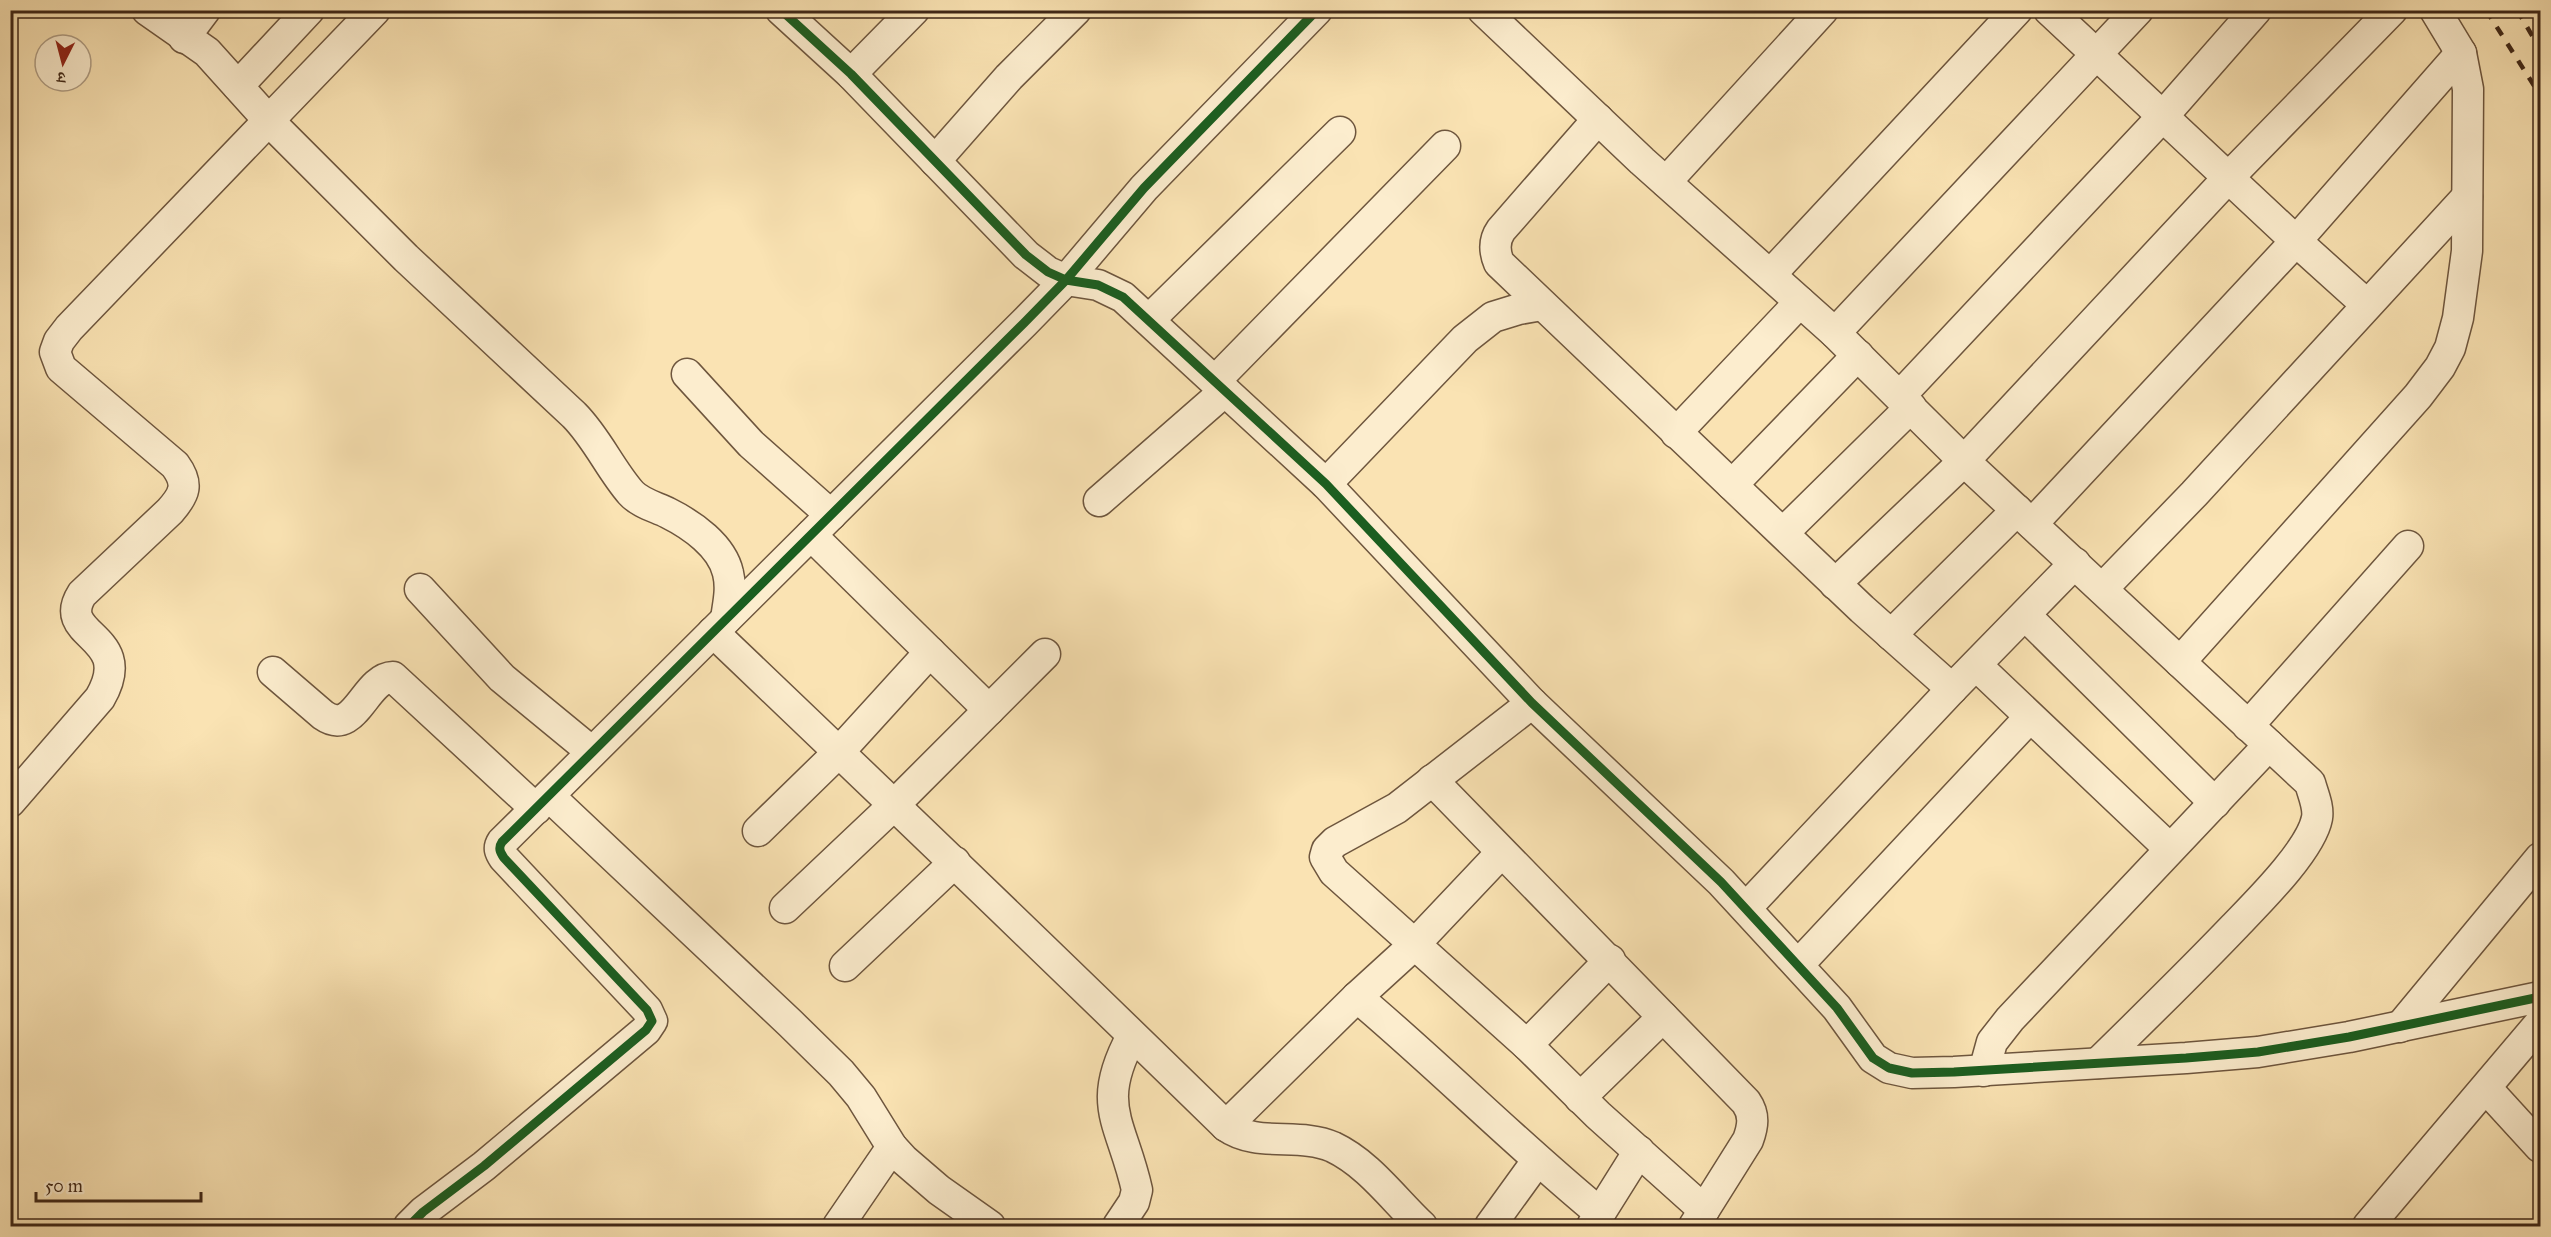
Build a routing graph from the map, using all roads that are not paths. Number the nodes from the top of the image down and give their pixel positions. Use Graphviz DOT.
graph roads {
  1 [pos="147,10"];
  2 [pos="205,10"];
  3 [pos="309,10"];
  4 [pos="375,10"];
  5 [pos="781,10"];
  6 [pos="914,10"];
  7 [pos="1076,10"];
  8 [pos="1317,10"];
  9 [pos="1483,10"];
  10 [pos="1823,10"];
  11 [pos="2017,10"];
  12 [pos="2049,10"];
  13 [pos="2138,10"];
  14 [pos="2256,10"];
  15 [pos="2392,10"];
  16 [pos="2435,10"];
  17 [pos="184,38"];
  18 [pos="2460,53"];
  19 [pos="2096,55"];
  20 [pos="851,74"];
  21 [pos="238,86"];
  22 [pos="2163,116"];
  23 [pos="1598,119"];
  24 [pos="270,122"];
  25 [pos="1340,132"];
  26 [pos="1445,146"];
  27 [pos="935,161"];
  28 [pos="2228,178"];
  29 [pos="1666,182"];
  30 [pos="2467,197"];
  31 [pos="2296,241"];
  32 [pos="1771,274"];
  33 [pos="1066,280"];
  34 [pos="1800,302"];
  35 [pos="1542,305"];
  36 [pos="2367,305"];
  37 [pos="1149,320"];
  38 [pos="1835,333"];
  39 [pos="1858,355"];
  40 [pos="687,374"];
  41 [pos="1220,386"];
  42 [pos="1905,401"];
  43 [pos="1676,433"];
  44 [pos="1964,461"];
  45 [pos="1326,484"];
  46 [pos="1732,485"];
  47 [pos="1099,501"];
  48 [pos="2025,517"];
  49 [pos="821,525"];
  50 [pos="1783,533"];
  51 [pos="2408,546"];
  52 [pos="2074,563"];
  53 [pos="1835,584"];
  54 [pos="420,589"];
  55 [pos="2102,589"];
  56 [pos="2025,615"];
  57 [pos="720,626"];
  58 [pos="1891,635"];
  59 [pos="930,652"];
  60 [pos="1045,654"];
  61 [pos="2180,662"];
  62 [pos="1976,665"];
  63 [pos="273,672"];
  64 [pos="1952,689"];
  65 [pos="1532,703"];
  66 [pos="989,710"];
  67 [pos="2030,717"];
  68 [pos="2258,736"];
  69 [pos="592,752"];
  70 [pos="838,753"];
  71 [pos="1432,780"];
  72 [pos="10,802"];
  73 [pos="543,802"];
  74 [pos="2215,803"];
  75 [pos="895,804"];
  76 [pos="758,831"];
  77 [pos="2170,849"];
  78 [pos="1501,853"];
  79 [pos="2541,858"];
  80 [pos="955,862"];
  81 [pos="785,908"];
  82 [pos="1746,908"];
  83 [pos="1414,945"];
  84 [pos="1610,960"];
  85 [pos="1798,965"];
  86 [pos="845,966"];
  87 [pos="1357,997"];
  88 [pos="2537,1000"];
  89 [pos="1663,1017"];
  90 [pos="2400,1027"];
  91 [pos="1132,1036"];
  92 [pos="1527,1045"];
  93 [pos="2098,1063"];
  94 [pos="1984,1071"];
  95 [pos="2486,1088"];
  96 [pos="1580,1098"];
  97 [pos="1226,1126"];
  98 [pos="892,1147"];
  99 [pos="2541,1147"];
  100 [pos="1639,1151"];
  101 [pos="1537,1161"];
  102 [pos="1699,1219"];
  103 [pos="1596,1220"];
  104 [pos="409,1227"];
  105 [pos="838,1227"];
  106 [pos="990,1227"];
  107 [pos="1118,1227"];
  108 [pos="1422,1227"];
  109 [pos="1490,1227"];
  110 [pos="2368,1227"];
  1 -- 17 [label="street"];
  2 -- 17 [label="street"];
  3 -- 21 [label="street"];
  4 -- 24 [label="street"];
  5 -- 20 [label="street"];
  6 -- 20 [label="street"];
  7 -- 27 [label="street"];
  8 -- 33 [label="street"];
  9 -- 23 [label="street"];
  10 -- 29 [label="street"];
  11 -- 32 [label="street"];
  12 -- 19 [label="street"];
  13 -- 19 [label="street"];
  14 -- 22 [label="street"];
  15 -- 28 [label="street"];
  16 -- 18 [label="street"];
  17 -- 21 [label="street"];
  18 -- 30 [label="street"];
  18 -- 31 [label="street"];
  19 -- 22 [label="street"];
  19 -- 38 [label="street"];
  20 -- 27 [label="street"];
  21 -- 24 [label="street"];
  22 -- 28 [label="street"];
  22 -- 42 [label="street"];
  23 -- 29 [label="street"];
  23 -- 35 [label="street"];
  24 -- 57 [label="street"];
  24 -- 72 [label="street"];
  25 -- 37 [label="street"];
  26 -- 41 [label="street"];
  27 -- 33 [label="street"];
  28 -- 31 [label="street"];
  28 -- 44 [label="street"];
  29 -- 32 [label="street"];
  30 -- 36 [label="street"];
  30 -- 61 [label="street"];
  31 -- 36 [label="street"];
  31 -- 48 [label="street"];
  32 -- 34 [label="street"];
  33 -- 37 [label="street"];
  33 -- 49 [label="street"];
  34 -- 38 [label="street"];
  34 -- 43 [label="street"];
  35 -- 43 [label="street"];
  35 -- 45 [label="street"];
  36 -- 55 [label="street"];
  37 -- 41 [label="street"];
  38 -- 39 [label="street"];
  39 -- 42 [label="street"];
  39 -- 46 [label="street"];
  40 -- 49 [label="street"];
  41 -- 45 [label="street"];
  41 -- 47 [label="street"];
  42 -- 44 [label="street"];
  42 -- 50 [label="street"];
  43 -- 46 [label="street"];
  44 -- 48 [label="street"];
  44 -- 53 [label="street"];
  45 -- 65 [label="street"];
  46 -- 50 [label="street"];
  48 -- 52 [label="street"];
  48 -- 58 [label="street"];
  49 -- 57 [label="street"];
  49 -- 59 [label="street"];
  50 -- 53 [label="street"];
  51 -- 68 [label="street"];
  52 -- 55 [label="street"];
  52 -- 56 [label="street"];
  53 -- 58 [label="street"];
  54 -- 69 [label="street"];
  55 -- 61 [label="street"];
  56 -- 62 [label="street"];
  56 -- 74 [label="street"];
  57 -- 69 [label="street"];
  57 -- 70 [label="street"];
  58 -- 64 [label="street"];
  59 -- 66 [label="street"];
  59 -- 70 [label="street"];
  60 -- 66 [label="street"];
  61 -- 68 [label="street"];
  62 -- 64 [label="street"];
  62 -- 67 [label="street"];
  63 -- 73 [label="street"];
  64 -- 82 [label="street"];
  65 -- 71 [label="street"];
  65 -- 82 [label="street"];
  66 -- 75 [label="street"];
  67 -- 77 [label="street"];
  67 -- 85 [label="street"];
  68 -- 74 [label="street"];
  68 -- 93 [label="street"];
  69 -- 73 [label="street"];
  70 -- 75 [label="street"];
  70 -- 76 [label="street"];
  71 -- 78 [label="street"];
  71 -- 83 [label="street"];
  73 -- 98 [label="street"];
  73 -- 104 [label="street"];
  74 -- 77 [label="street"];
  75 -- 80 [label="street"];
  75 -- 81 [label="street"];
  77 -- 94 [label="street"];
  78 -- 83 [label="street"];
  78 -- 84 [label="street"];
  79 -- 90 [label="street"];
  80 -- 86 [label="street"];
  80 -- 91 [label="street"];
  82 -- 85 [label="street"];
  83 -- 87 [label="street"];
  83 -- 92 [label="street"];
  84 -- 89 [label="street"];
  84 -- 92 [label="street"];
  85 -- 94 [label="street"];
  87 -- 97 [label="street"];
  87 -- 101 [label="street"];
  88 -- 90 [label="street"];
  88 -- 95 [label="street"];
  89 -- 96 [label="street"];
  89 -- 102 [label="street"];
  90 -- 93 [label="street"];
  91 -- 97 [label="street"];
  91 -- 107 [label="street"];
  92 -- 96 [label="street"];
  93 -- 94 [label="street"];
  95 -- 99 [label="street"];
  95 -- 110 [label="street"];
  96 -- 100 [label="street"];
  97 -- 108 [label="street"];
  98 -- 105 [label="street"];
  98 -- 106 [label="street"];
  100 -- 102 [label="street"];
  100 -- 103 [label="street"];
  101 -- 103 [label="street"];
  101 -- 109 [label="street"];
}
